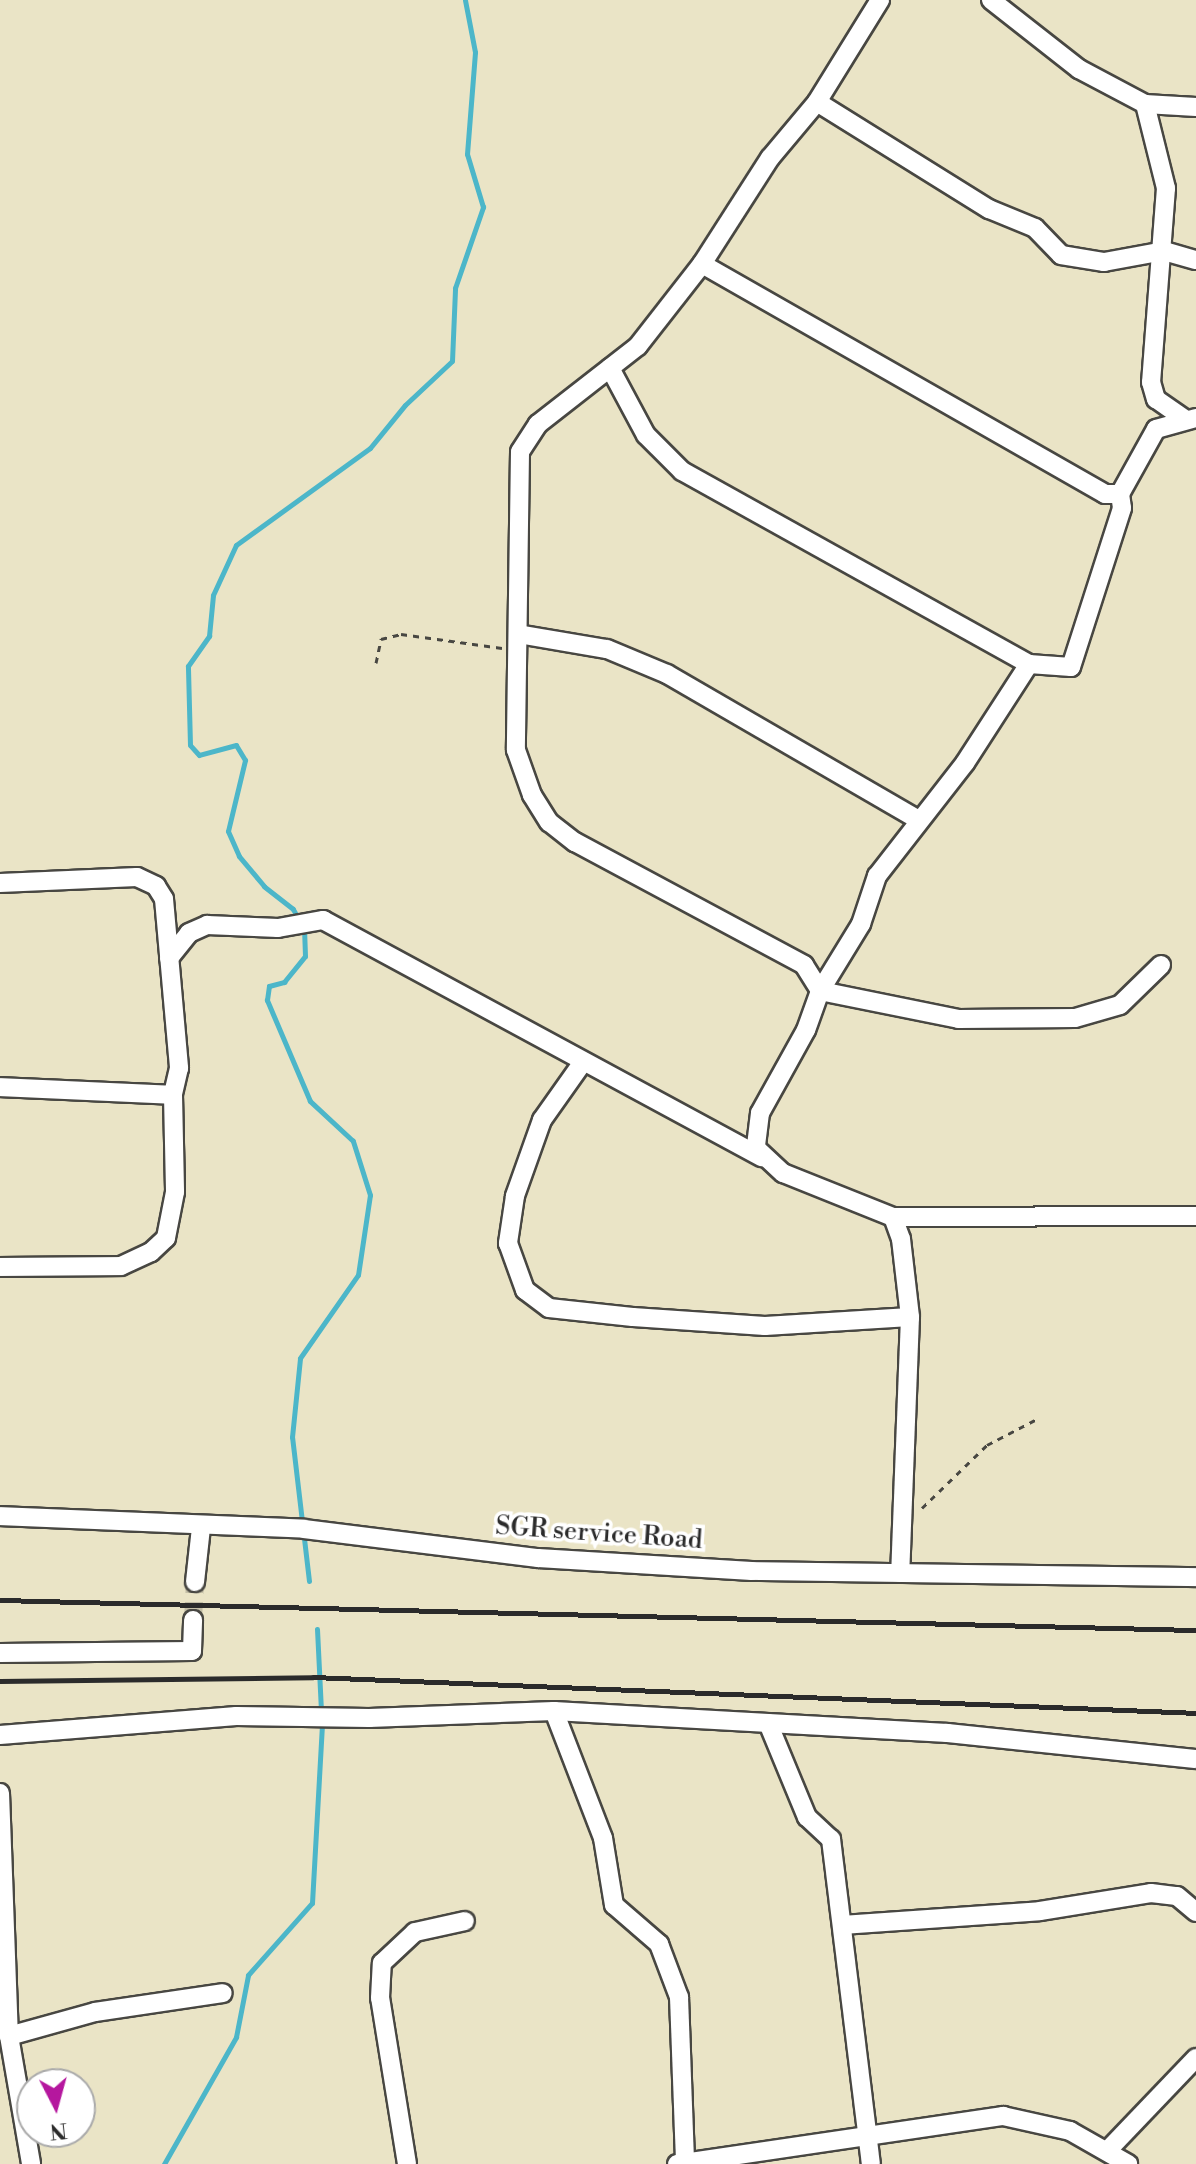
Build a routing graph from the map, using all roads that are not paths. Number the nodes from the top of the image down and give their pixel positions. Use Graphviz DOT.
graph roads {
  1 [pos="880,0"];
  2 [pos="991,0"];
  3 [pos="817,102"];
  4 [pos="1145,104"];
  5 [pos="1196,107"];
  6 [pos="1164,251"];
  7 [pos="1196,260"];
  8 [pos="702,264"];
  9 [pos="610,368"];
  10 [pos="1190,418"];
  11 [pos="1120,494"];
  12 [pos="518,641"];
  13 [pos="1029,664"];
  14 [pos="917,819"];
  15 [pos="0,883"];
  16 [pos="169,958"];
  17 [pos="1161,965"];
  18 [pos="820,991"];
  19 [pos="583,1062"];
  20 [pos="0,1087"];
  21 [pos="173,1095"];
  22 [pos="762,1157"];
  23 [pos="1196,1216"];
  24 [pos="893,1217"];
  25 [pos="0,1267"];
  26 [pos="910,1317"];
  27 [pos="0,1516"];
  28 [pos="201,1528"];
  29 [pos="900,1573"];
  30 [pos="1196,1577"];
  31 [pos="195,1582"];
  32 [pos="193,1620"];
  33 [pos="0,1653"];
  34 [pos="554,1711"];
  35 [pos="768,1723"];
  36 [pos="0,1735"];
  37 [pos="1196,1759"];
  38 [pos="0,1793"];
  39 [pos="1196,1912"];
  40 [pos="3,1914"];
  41 [pos="465,1921"];
  42 [pos="842,1925"];
  43 [pos="223,1993"];
  44 [pos="9,2036"];
  45 [pos="1196,2058"];
  46 [pos="867,2132"];
  47 [pos="1109,2149"];
  48 [pos="685,2163"];
  49 [pos="31,2164"];
  50 [pos="407,2164"];
  51 [pos="677,2164"];
  52 [pos="871,2164"];
  53 [pos="1128,2164"];
  1 -- 3 [label="street"];
  2 -- 4 [label="street"];
  3 -- 6 [label="street"];
  3 -- 8 [label="street"];
  4 -- 5 [label="street"];
  4 -- 6 [label="street"];
  6 -- 7 [label="street"];
  6 -- 10 [label="street"];
  8 -- 9 [label="street"];
  8 -- 11 [label="street"];
  9 -- 12 [label="street"];
  9 -- 13 [label="street"];
  10 -- 11 [label="street"];
  11 -- 13 [label="street"];
  12 -- 14 [label="street"];
  12 -- 18 [label="street"];
  13 -- 14 [label="street"];
  14 -- 18 [label="street"];
  15 -- 16 [label="street"];
  16 -- 19 [label="street"];
  16 -- 21 [label="street"];
  17 -- 18 [label="street"];
  18 -- 22 [label="street"];
  19 -- 22 [label="street"];
  19 -- 26 [label="street"];
  20 -- 21 [label="street"];
  21 -- 25 [label="street"];
  22 -- 24 [label="street"];
  23 -- 24 [label="street"];
  24 -- 26 [label="street"];
  26 -- 29 [label="street"];
  27 -- 28 [label="street, SGR service Road"];
  28 -- 29 [label="street, SGR service Road"];
  28 -- 31 [label="street"];
  29 -- 30 [label="street, SGR service Road"];
  32 -- 33 [label="street"];
  34 -- 35 [label="street"];
  34 -- 36 [label="street"];
  34 -- 48 [label="street"];
  35 -- 37 [label="street"];
  35 -- 42 [label="street"];
  38 -- 40 [label="street"];
  39 -- 42 [label="street"];
  40 -- 44 [label="street"];
  41 -- 50 [label="street"];
  42 -- 46 [label="street"];
  43 -- 44 [label="street"];
  44 -- 49 [label="street"];
  45 -- 47 [label="street"];
  46 -- 47 [label="street"];
  46 -- 48 [label="street"];
  46 -- 52 [label="street"];
  47 -- 53 [label="street"];
  48 -- 51 [label="street"];
}
